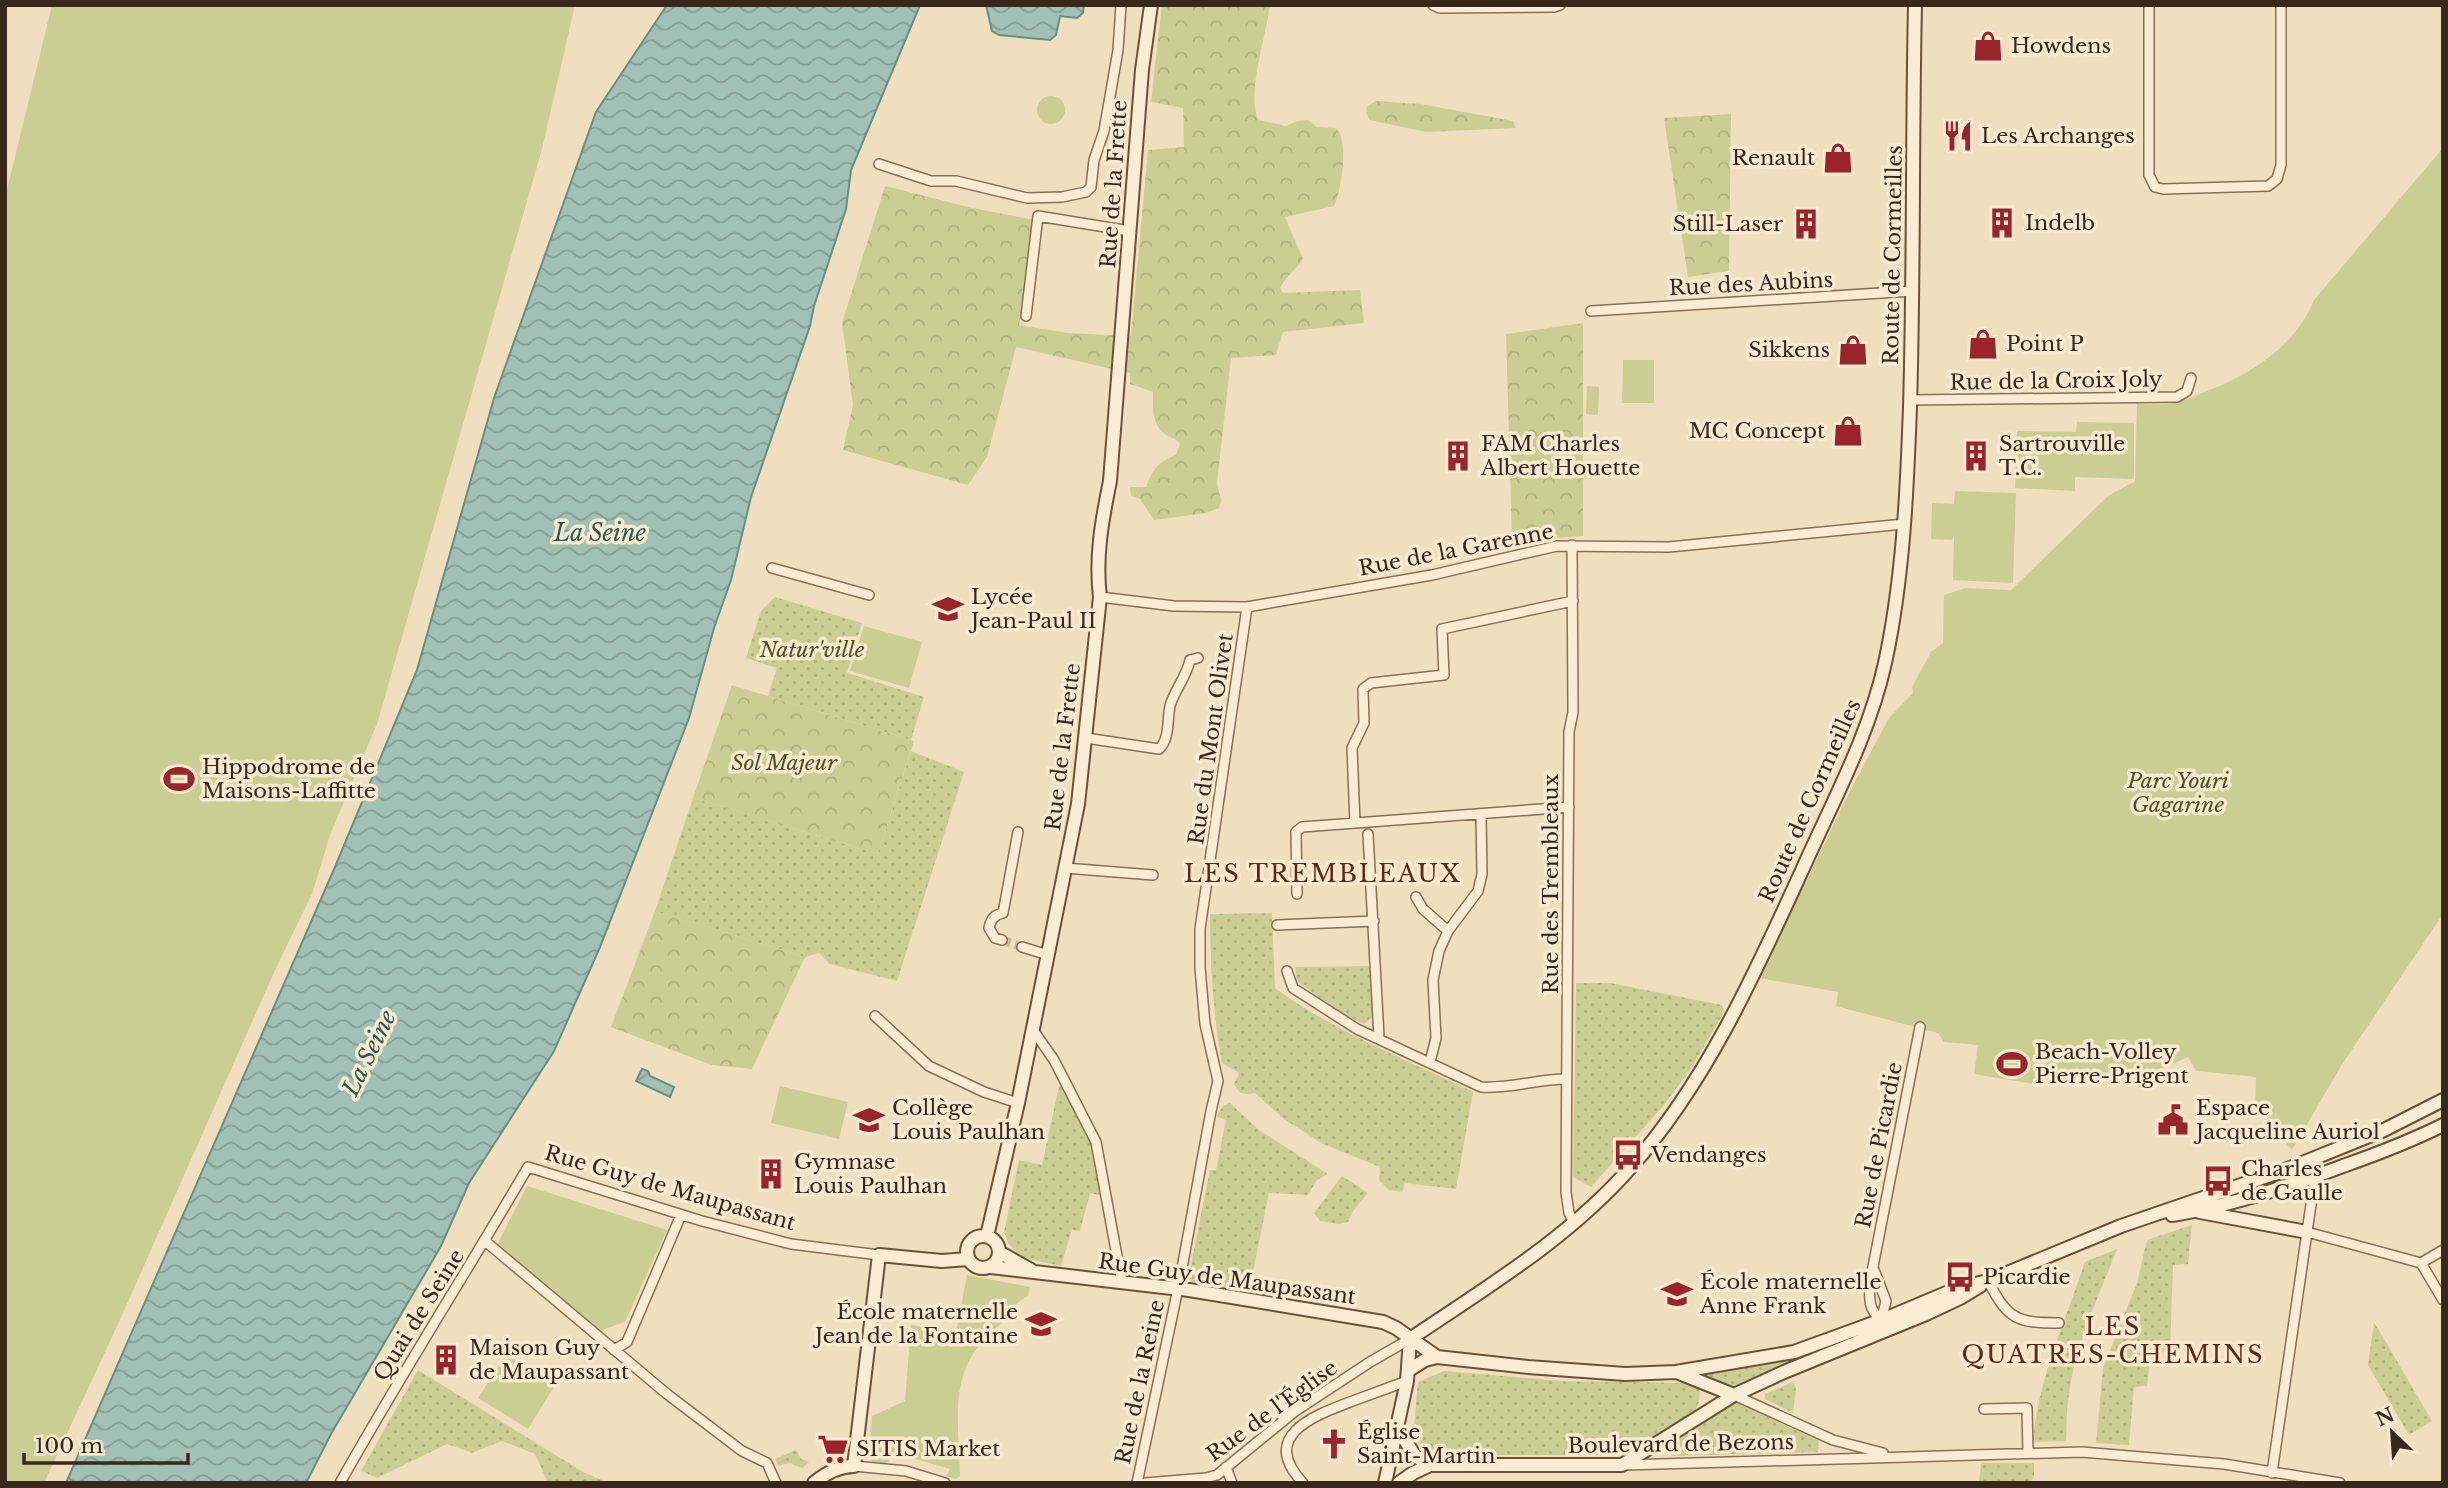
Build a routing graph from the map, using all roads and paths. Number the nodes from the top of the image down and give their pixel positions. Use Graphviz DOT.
graph roads {
  1 [pos="1121,5"];
  2 [pos="1151,5"];
  3 [pos="1433,5"];
  4 [pos="1559,5"];
  5 [pos="1915,5"];
  6 [pos="2149,5"];
  7 [pos="2281,5"];
  8 [pos="879,164"];
  9 [pos="1039,198"];
  10 [pos="1038,216"];
  11 [pos="1130,231"];
  12 [pos="1913,291"];
  13 [pos="1591,311"];
  14 [pos="1026,317"];
  15 [pos="2191,378"];
  16 [pos="1910,400"];
  17 [pos="1904,524"];
  18 [pos="1572,545"];
  19 [pos="772,568"];
  20 [pos="869,595"];
  21 [pos="1100,597"];
  22 [pos="1573,601"];
  23 [pos="1247,607"];
  24 [pos="1198,658"];
  25 [pos="1086,738"];
  26 [pos="1569,807"];
  27 [pos="1481,814"];
  28 [pos="1355,823"];
  29 [pos="1018,832"];
  30 [pos="1368,834"];
  31 [pos="1065,867"];
  32 [pos="1153,874"];
  33 [pos="1297,894"];
  34 [pos="1416,897"];
  35 [pos="1374,921"];
  36 [pos="1277,925"];
  37 [pos="1448,930"];
  38 [pos="1002,940"];
  39 [pos="1022,947"];
  40 [pos="1048,955"];
  41 [pos="1286,971"];
  42 [pos="875,1016"];
  43 [pos="1920,1027"];
  44 [pos="1033,1030"];
  45 [pos="1379,1037"];
  46 [pos="1430,1062"];
  47 [pos="1566,1079"];
  48 [pos="2443,1100"];
  49 [pos="1017,1103"];
  50 [pos="2443,1125"];
  51 [pos="2309,1160"];
  52 [pos="528,1167"];
  53 [pos="2315,1177"];
  54 [pos="2197,1211"];
  55 [pos="681,1215"];
  56 [pos="2141,1220"];
  57 [pos="1574,1222"];
  58 [pos="2307,1232"];
  59 [pos="986,1236"];
  60 [pos="485,1241"];
  61 [pos="2443,1250"];
  62 [pos="999,1252"];
  63 [pos="879,1255"];
  64 [pos="968,1259"];
  65 [pos="2421,1263"];
  66 [pos="991,1267"];
  67 [pos="1874,1270"];
  68 [pos="1034,1271"];
  69 [pos="1988,1280"];
  70 [pos="1122,1283"];
  71 [pos="1178,1289"];
  72 [pos="2443,1300"];
  73 [pos="1886,1301"];
  74 [pos="1870,1305"];
  75 [pos="1904,1318"];
  76 [pos="2059,1323"];
  77 [pos="1884,1325"];
  78 [pos="1868,1331"];
  79 [pos="1410,1339"];
  80 [pos="614,1350"];
  81 [pos="1437,1357"];
  82 [pos="1676,1372"];
  83 [pos="1408,1375"];
  84 [pos="1710,1385"];
  85 [pos="1734,1395"];
  86 [pos="1984,1409"];
  87 [pos="1698,1417"];
  88 [pos="1398,1429"];
  89 [pos="2028,1452"];
  90 [pos="1934,1455"];
  91 [pos="1430,1465"];
  92 [pos="1622,1465"];
  93 [pos="855,1466"];
  94 [pos="1226,1468"];
  95 [pos="2272,1473"];
  96 [pos="340,1483"];
  97 [pos="776,1483"];
  98 [pos="814,1483"];
  99 [pos="945,1483"];
  100 [pos="1137,1483"];
  101 [pos="1145,1483"];
  102 [pos="1232,1483"];
  103 [pos="1303,1483"];
  104 [pos="1385,1483"];
  105 [pos="1399,1483"];
  106 [pos="2340,1483"];
  1 -- 9 [label="street"];
  2 -- 11 [label="main road, Rue de la Frette"];
  3 -- 4 [label="street"];
  5 -- 12 [label="main road, Route de Cormeilles"];
  6 -- 7 [label="street"];
  8 -- 9 [label="street"];
  9 -- 10 [label="street"];
  10 -- 11 [label="street"];
  10 -- 14 [label="street"];
  11 -- 21 [label="main road, Rue de la Frette"];
  12 -- 13 [label="street, Rue des Aubins"];
  12 -- 16 [label="main road, Route de Cormeilles"];
  15 -- 16 [label="street, Rue de la Croix Joly"];
  16 -- 17 [label="main road, Route de Cormeilles"];
  17 -- 18 [label="street, Rue de la Garenne"];
  17 -- 57 [label="main road, Route de Cormeilles"];
  18 -- 22 [label="street, Rue des Trembleaux"];
  18 -- 23 [label="street, Rue de la Garenne"];
  19 -- 20 [label="street"];
  21 -- 23 [label="street, Rue de la Garenne"];
  21 -- 25 [label="main road, Rue de la Frette"];
  22 -- 26 [label="street, Rue des Trembleaux"];
  22 -- 28 [label="street"];
  23 -- 71 [label="street, Rue du Mont Olivet"];
  24 -- 25 [label="street, Rue de la Frette"];
  25 -- 31 [label="main road, Rue de la Frette"];
  26 -- 27 [label="street"];
  26 -- 47 [label="street, Rue des Trembleaux"];
  27 -- 28 [label="street"];
  27 -- 37 [label="street"];
  28 -- 33 [label="street"];
  29 -- 38 [label="street"];
  30 -- 35 [label="street"];
  31 -- 32 [label="street"];
  31 -- 40 [label="main road, Rue de la Frette"];
  34 -- 37 [label="street"];
  35 -- 36 [label="street"];
  35 -- 45 [label="street"];
  37 -- 46 [label="street"];
  39 -- 40 [label="street"];
  40 -- 44 [label="main road, Rue de la Frette"];
  41 -- 45 [label="street"];
  42 -- 49 [label="street"];
  43 -- 67 [label="street, Rue de Picardie"];
  44 -- 49 [label="main road, Rue de la Frette"];
  44 -- 70 [label="street"];
  45 -- 46 [label="street"];
  46 -- 47 [label="street"];
  47 -- 57 [label="street, Rue des Trembleaux"];
  48 -- 51 [label="main road"];
  49 -- 59 [label="main road, Rue de la Frette"];
  50 -- 53 [label="main road"];
  51 -- 53 [label="street"];
  51 -- 56 [label="main road"];
  52 -- 55 [label="street, Rue Guy de Maupassant"];
  52 -- 60 [label="street, Quai de Seine"];
  53 -- 54 [label="main road"];
  53 -- 58 [label="street"];
  54 -- 56 [label="main road"];
  54 -- 58 [label="main road"];
  55 -- 63 [label="street, Rue Guy de Maupassant"];
  55 -- 80 [label="street"];
  56 -- 69 [label="main road"];
  57 -- 79 [label="main road, Route de Cormeilles"];
  58 -- 65 [label="street"];
  58 -- 95 [label="street"];
  59 -- 62 [label="main road"];
  59 -- 64 [label="main road"];
  60 -- 80 [label="street"];
  60 -- 96 [label="street, Quai de Seine"];
  61 -- 65 [label="street"];
  62 -- 66 [label="main road"];
  62 -- 68 [label="main road, Rue Guy de Maupassant"];
  63 -- 64 [label="main road, Rue Guy de Maupassant"];
  63 -- 93 [label="main road"];
  64 -- 66 [label="main road"];
  65 -- 72 [label="street"];
  66 -- 68 [label="main road, Rue Guy de Maupassant"];
  67 -- 73 [label="street"];
  67 -- 74 [label="street, Rue de Picardie"];
  68 -- 70 [label="main road, Rue Guy de Maupassant"];
  69 -- 75 [label="main road"];
  69 -- 76 [label="street"];
  70 -- 71 [label="main road, Rue Guy de Maupassant"];
  71 -- 79 [label="main road, Rue Guy de Maupassant"];
  71 -- 100 [label="street, Rue de la Reine"];
  73 -- 75 [label="street"];
  73 -- 77 [label="street"];
  74 -- 77 [label="street"];
  74 -- 78 [label="street, Rue de Picardie"];
  75 -- 77 [label="main road"];
  77 -- 78 [label="main road"];
  78 -- 82 [label="main road"];
  78 -- 85 [label="main road"];
  79 -- 81 [label="main road, Rue Guy de Maupassant"];
  79 -- 83 [label="main road"];
  79 -- 94 [label="street, Rue de l'Église"];
  80 -- 97 [label="street"];
  81 -- 82 [label="main road"];
  81 -- 83 [label="main road"];
  82 -- 84 [label="main road"];
  83 -- 88 [label="main road"];
  83 -- 103 [label="street"];
  84 -- 85 [label="main road"];
  84 -- 87 [label="main road"];
  85 -- 87 [label="main road"];
  85 -- 90 [label="street, Boulevard de Bezons"];
  86 -- 89 [label="street"];
  87 -- 92 [label="main road"];
  88 -- 91 [label="main road"];
  88 -- 104 [label="main road"];
  89 -- 90 [label="street, Boulevard de Bezons"];
  89 -- 95 [label="street, Boulevard de Bezons"];
  90 -- 92 [label="street, Boulevard de Bezons"];
  91 -- 92 [label="main road, Boulevard de Bezons"];
  91 -- 105 [label="main road, Boulevard de Bezons"];
  93 -- 98 [label="main road"];
  93 -- 99 [label="street"];
  94 -- 101 [label="street, Rue de l'Église"];
  94 -- 102 [label="street"];
  95 -- 106 [label="street, Boulevard de Bezons"];
}
